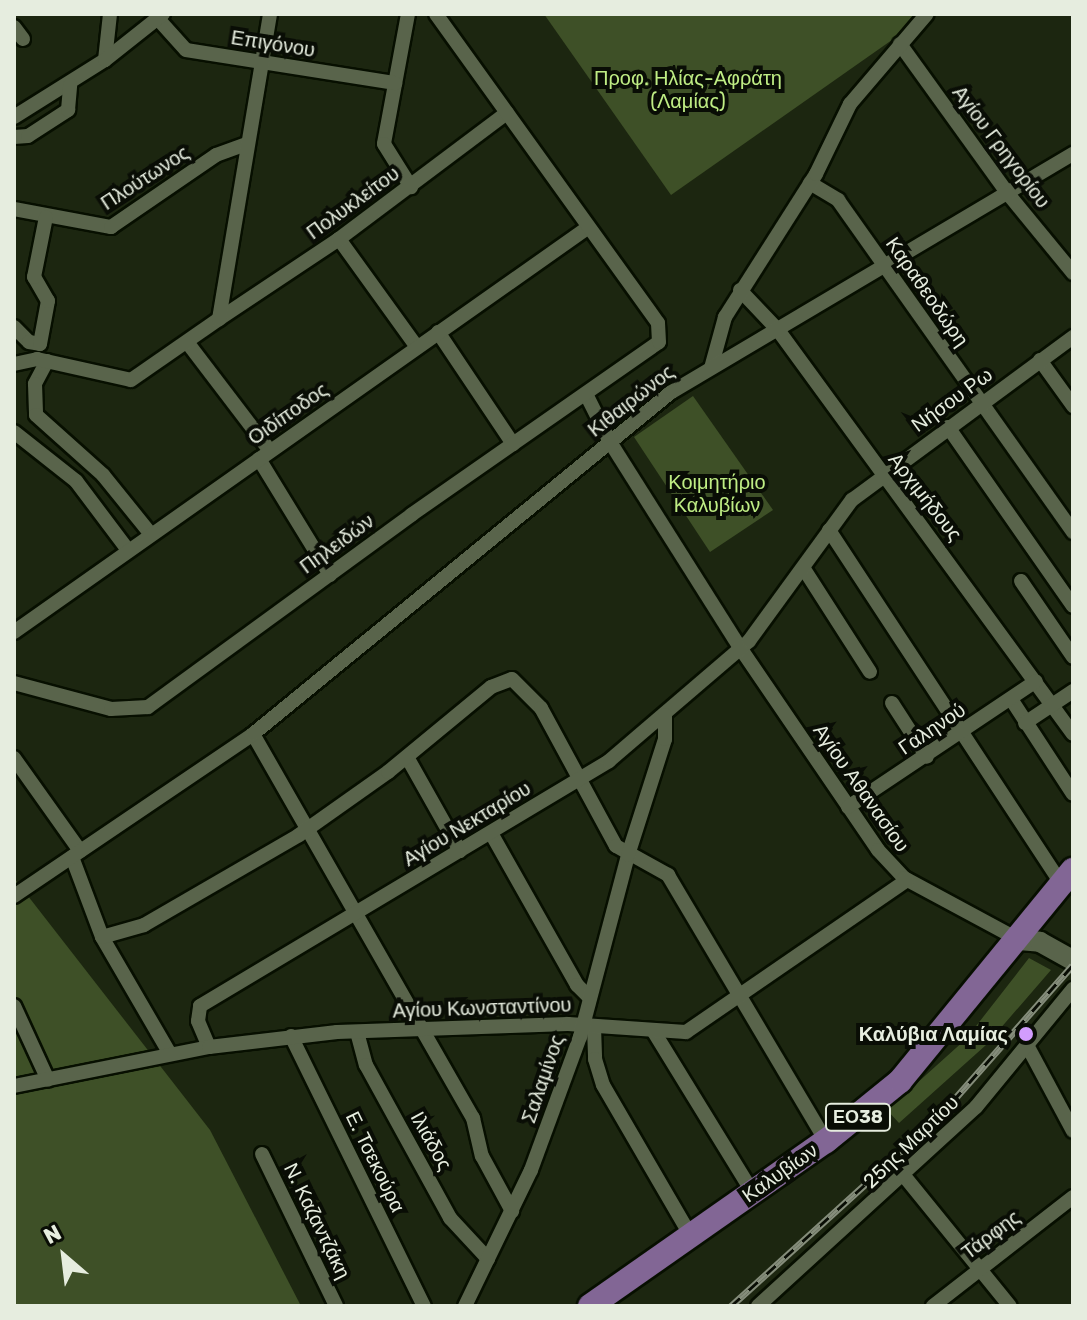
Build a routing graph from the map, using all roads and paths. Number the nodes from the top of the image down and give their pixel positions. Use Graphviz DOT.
graph roads {
  1 [pos="110,14"];
  2 [pos="270,14"];
  3 [pos="408,14"];
  4 [pos="436,14"];
  5 [pos="927,14"];
  6 [pos="161,17"];
  7 [pos="900,44"];
  8 [pos="105,60"];
  9 [pos="263,62"];
  10 [pos="395,83"];
  11 [pos="70,85"];
  12 [pos="507,113"];
  13 [pos="14,117"];
  14 [pos="14,137"];
  15 [pos="247,144"];
  16 [pos="1073,154"];
  17 [pos="810,183"];
  18 [pos="411,187"];
  19 [pos="1009,195"];
  20 [pos="14,209"];
  21 [pos="46,217"];
  22 [pos="586,229"];
  23 [pos="339,239"];
  24 [pos="886,268"];
  25 [pos="1073,273"];
  26 [pos="740,290"];
  27 [pos="219,319"];
  28 [pos="14,327"];
  29 [pos="778,330"];
  30 [pos="438,332"];
  31 [pos="1073,337"];
  32 [pos="187,342"];
  33 [pos="417,347"];
  34 [pos="17,357"];
  35 [pos="1040,360"];
  36 [pos="47,361"];
  37 [pos="711,368"];
  38 [pos="586,394"];
  39 [pos="980,403"];
  40 [pos="1073,406"];
  41 [pos="948,427"];
  42 [pos="14,432"];
  43 [pos="610,442"];
  44 [pos="513,444"];
  45 [pos="264,455"];
  46 [pos="883,475"];
  47 [pos="829,530"];
  48 [pos="1073,532"];
  49 [pos="150,533"];
  50 [pos="128,550"];
  51 [pos="804,569"];
  52 [pos="330,575"];
  53 [pos="1021,581"];
  54 [pos="1073,606"];
  55 [pos="14,632"];
  56 [pos="741,649"];
  57 [pos="1073,657"];
  58 [pos="870,672"];
  59 [pos="1036,681"];
  60 [pos="14,683"];
  61 [pos="1073,691"];
  62 [pos="1011,699"];
  63 [pos="892,703"];
  64 [pos="1053,705"];
  65 [pos="665,715"];
  66 [pos="1025,723"];
  67 [pos="962,733"];
  68 [pos="253,734"];
  69 [pos="1073,734"];
  70 [pos="407,757"];
  71 [pos="927,757"];
  72 [pos="14,758"];
  73 [pos="580,782"];
  74 [pos="1073,794"];
  75 [pos="848,807"];
  76 [pos="307,830"];
  77 [pos="491,833"];
  78 [pos="460,851"];
  79 [pos="76,854"];
  80 [pos="628,855"];
  81 [pos="1068,878"];
  82 [pos="907,880"];
  83 [pos="14,896"];
  84 [pos="357,915"];
  85 [pos="102,937"];
  86 [pos="1019,940"];
  87 [pos="1073,960"];
  88 [pos="1073,989"];
  89 [pos="589,997"];
  90 [pos="741,998"];
  91 [pos="14,1006"];
  92 [pos="588,1026"];
  93 [pos="424,1028"];
  94 [pos="357,1032"];
  95 [pos="654,1032"];
  96 [pos="291,1036"];
  97 [pos="209,1047"];
  98 [pos="1028,1047"];
  99 [pos="170,1054"];
  100 [pos="48,1080"];
  101 [pos="14,1086"];
  102 [pos="1073,1131"];
  103 [pos="826,1141"];
  104 [pos="262,1154"];
  105 [pos="905,1177"];
  106 [pos="753,1193"];
  107 [pos="1073,1197"];
  108 [pos="512,1211"];
  109 [pos="691,1236"];
  110 [pos="488,1259"];
  111 [pos="980,1269"];
  112 [pos="336,1306"];
  113 [pos="424,1306"];
  114 [pos="465,1306"];
  115 [pos="590,1306"];
  116 [pos="758,1306"];
  117 [pos="933,1306"];
  118 [pos="1010,1306"];
  1 -- 8 [label="street"];
  2 -- 9 [label="street"];
  3 -- 10 [label="street"];
  4 -- 12 [label="street"];
  5 -- 7 [label="street"];
  6 -- 8 [label="street"];
  6 -- 9 [label="street, Επιγόνου"];
  7 -- 17 [label="street"];
  7 -- 19 [label="street, Αγίου Γρηγορίου"];
  8 -- 11 [label="street"];
  9 -- 10 [label="street, Επιγόνου"];
  9 -- 15 [label="street"];
  10 -- 18 [label="street"];
  11 -- 13 [label="street"];
  11 -- 14 [label="street"];
  12 -- 18 [label="street, Πολυκλείτου"];
  12 -- 22 [label="street"];
  15 -- 21 [label="street, Πλούτωνος"];
  15 -- 27 [label="street"];
  16 -- 19 [label="street, Κιθαιρώνος"];
  17 -- 24 [label="street, Καραθεοδώρη"];
  17 -- 26 [label="street"];
  18 -- 23 [label="street, Πολυκλείτου"];
  19 -- 24 [label="street, Κιθαιρώνος"];
  19 -- 25 [label="street, Αγίου Γρηγορίου"];
  20 -- 21 [label="street, Πλούτωνος"];
  21 -- 28 [label="street"];
  22 -- 30 [label="street, Οιδίποδος"];
  22 -- 38 [label="street, Πηλειδών"];
  23 -- 27 [label="street, Πολυκλείτου"];
  23 -- 33 [label="street"];
  24 -- 29 [label="street, Κιθαιρώνος"];
  24 -- 39 [label="street, Καραθεοδώρη"];
  26 -- 29 [label="street, Αρχιμήδους"];
  26 -- 37 [label="street"];
  27 -- 32 [label="street"];
  29 -- 37 [label="street, Κιθαιρώνος"];
  29 -- 46 [label="street, Αρχιμήδους"];
  30 -- 33 [label="street, Οιδίποδος"];
  30 -- 44 [label="street"];
  31 -- 35 [label="street, Νήσου Ρω"];
  32 -- 36 [label="street"];
  32 -- 45 [label="street"];
  33 -- 45 [label="street, Οιδίποδος"];
  34 -- 36 [label="street"];
  35 -- 39 [label="street, Νήσου Ρω"];
  35 -- 40 [label="street"];
  36 -- 49 [label="street"];
  37 -- 43 [label="street, Κιθαιρώνος"];
  38 -- 43 [label="street, Αγίου Αθανασίου"];
  38 -- 44 [label="street, Πηλειδών"];
  39 -- 41 [label="street, Νήσου Ρω"];
  39 -- 48 [label="street, Καραθεοδώρη"];
  41 -- 46 [label="street, Νήσου Ρω"];
  41 -- 54 [label="street"];
  42 -- 50 [label="street"];
  43 -- 56 [label="street, Αγίου Αθανασίου"];
  43 -- 68 [label="street, Κιθαιρώνος"];
  44 -- 52 [label="street, Πηλειδών"];
  45 -- 49 [label="street, Οιδίποδος"];
  45 -- 52 [label="street"];
  46 -- 47 [label="street, Νήσου Ρω"];
  46 -- 59 [label="street, Αρχιμήδους"];
  47 -- 51 [label="street, Νήσου Ρω"];
  47 -- 67 [label="street"];
  49 -- 50 [label="street, Οιδίποδος"];
  50 -- 55 [label="street, Οιδίποδος"];
  51 -- 56 [label="street, Νήσου Ρω"];
  51 -- 58 [label="street"];
  52 -- 60 [label="street, Πηλειδών"];
  53 -- 57 [label="street"];
  56 -- 65 [label="street, Αγίου Νεκταρίου"];
  56 -- 75 [label="street, Αγίου Αθανασίου"];
  59 -- 62 [label="street, Γαληνού"];
  59 -- 64 [label="street, Αρχιμήδους"];
  61 -- 64 [label="street"];
  62 -- 66 [label="street"];
  62 -- 67 [label="street, Γαληνού"];
  63 -- 71 [label="street"];
  64 -- 66 [label="street"];
  64 -- 69 [label="street, Αρχιμήδους"];
  65 -- 73 [label="street, Αγίου Νεκταρίου"];
  65 -- 80 [label="street, Σαλαμίνος"];
  66 -- 74 [label="street"];
  67 -- 71 [label="street, Γαληνού"];
  67 -- 81 [label="street"];
  68 -- 76 [label="street"];
  68 -- 79 [label="street, Κιθαιρώνος"];
  70 -- 73 [label="street"];
  70 -- 76 [label="street"];
  70 -- 78 [label="street"];
  71 -- 75 [label="street, Γαληνού"];
  72 -- 79 [label="street"];
  73 -- 77 [label="street, Αγίου Νεκταρίου"];
  73 -- 80 [label="street"];
  75 -- 82 [label="street, Αγίου Αθανασίου"];
  76 -- 84 [label="street"];
  76 -- 85 [label="street"];
  77 -- 78 [label="street, Αγίου Νεκταρίου"];
  77 -- 89 [label="street"];
  78 -- 84 [label="street, Αγίου Νεκταρίου"];
  79 -- 83 [label="street, Κιθαιρώνος"];
  79 -- 85 [label="street"];
  80 -- 89 [label="street, Σαλαμίνος"];
  80 -- 90 [label="street"];
  81 -- 86 [label="main road, Καλυβίων / ΕΟ38"];
  82 -- 86 [label="street, Αγίου Αθανασίου"];
  82 -- 90 [label="street, Αγίου Κωνσταντίνου"];
  84 -- 93 [label="street"];
  84 -- 97 [label="street, Αγίου Νεκταρίου"];
  85 -- 99 [label="street"];
  86 -- 87 [label="street"];
  86 -- 103 [label="main road, Καλυβίων / ΕΟ38"];
  88 -- 98 [label="street, 25ης Μαρτίου"];
  89 -- 92 [label="street, Σαλαμίνος"];
  90 -- 95 [label="street, Αγίου Κωνσταντίνου"];
  90 -- 103 [label="street"];
  91 -- 100 [label="street"];
  92 -- 93 [label="street, Αγίου Κωνσταντίνου"];
  92 -- 95 [label="street, Αγίου Κωνσταντίνου"];
  92 -- 108 [label="street, Σαλαμίνος"];
  92 -- 109 [label="street"];
  93 -- 94 [label="street, Αγίου Κωνσταντίνου"];
  93 -- 108 [label="street"];
  94 -- 96 [label="street, Αγίου Κωνσταντίνου"];
  94 -- 110 [label="street, Ιλιάδος"];
  95 -- 106 [label="street"];
  96 -- 97 [label="street, Αγίου Κωνσταντίνου"];
  96 -- 113 [label="street, Ε. Τσεκούρα"];
  97 -- 99 [label="street, Αγίου Κωνσταντίνου"];
  98 -- 102 [label="street"];
  98 -- 105 [label="street, 25ης Μαρτίου"];
  99 -- 100 [label="street, Αγίου Κωνσταντίνου"];
  100 -- 101 [label="street, Αγίου Κωνσταντίνου"];
  103 -- 106 [label="main road, Καλυβίων / ΕΟ38"];
  104 -- 112 [label="street, Ν. Καζαντζάκη"];
  105 -- 111 [label="street"];
  105 -- 116 [label="street, 25ης Μαρτίου"];
  106 -- 109 [label="main road, Καλυβίων / ΕΟ38"];
  107 -- 111 [label="street, Τάρφης"];
  108 -- 110 [label="street, Σαλαμίνος"];
  109 -- 115 [label="main road, Καλυβίων / ΕΟ38"];
  110 -- 114 [label="street, Σαλαμίνος"];
  111 -- 117 [label="street, Τάρφης"];
  111 -- 118 [label="street"];
}
